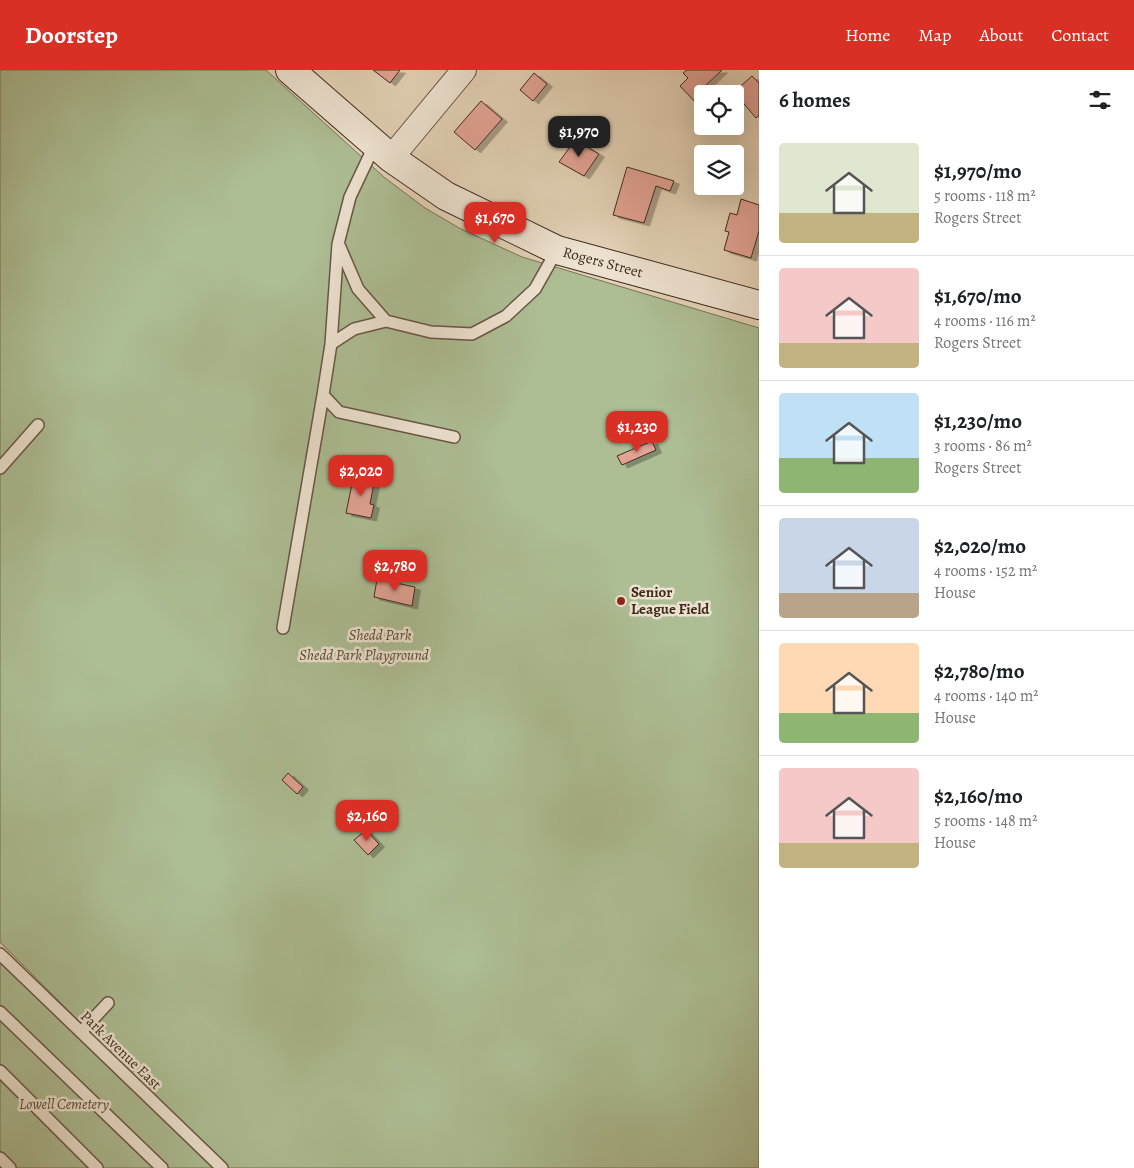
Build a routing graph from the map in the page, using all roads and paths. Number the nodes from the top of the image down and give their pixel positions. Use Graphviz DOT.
graph roads {
  1 [pos="290,70"];
  2 [pos="464,70"];
  3 [pos="383,151"];
  4 [pos="338,244"];
  5 [pos="558,250"];
  6 [pos="759,305"];
  7 [pos="386,321"];
  8 [pos="331,344"];
  9 [pos="323,396"];
  10 [pos="38,425"];
  11 [pos="454,437"];
  12 [pos="0,468"];
  13 [pos="283,628"];
  14 [pos="0,954"];
  15 [pos="108,1003"];
  16 [pos="0,1012"];
  17 [pos="81,1032"];
  18 [pos="0,1071"];
  19 [pos="0,1158"];
  20 [pos="10,1168"];
  21 [pos="98,1168"];
  22 [pos="162,1168"];
  23 [pos="222,1168"];
  1 -- 3 [label="main road, Rogers Street"];
  2 -- 3 [label="street"];
  3 -- 4 [label="lane"];
  3 -- 5 [label="main road, Rogers Street"];
  4 -- 7 [label="lane"];
  4 -- 8 [label="lane"];
  5 -- 6 [label="main road, Rogers Street"];
  5 -- 7 [label="lane"];
  7 -- 8 [label="lane"];
  8 -- 9 [label="lane"];
  9 -- 11 [label="lane"];
  9 -- 13 [label="lane"];
  10 -- 12 [label="lane"];
  14 -- 17 [label="lane, Park Avenue East"];
  15 -- 17 [label="lane"];
  16 -- 22 [label="lane"];
  17 -- 23 [label="lane, Park Avenue East"];
  18 -- 21 [label="lane"];
  19 -- 20 [label="lane"];
}
